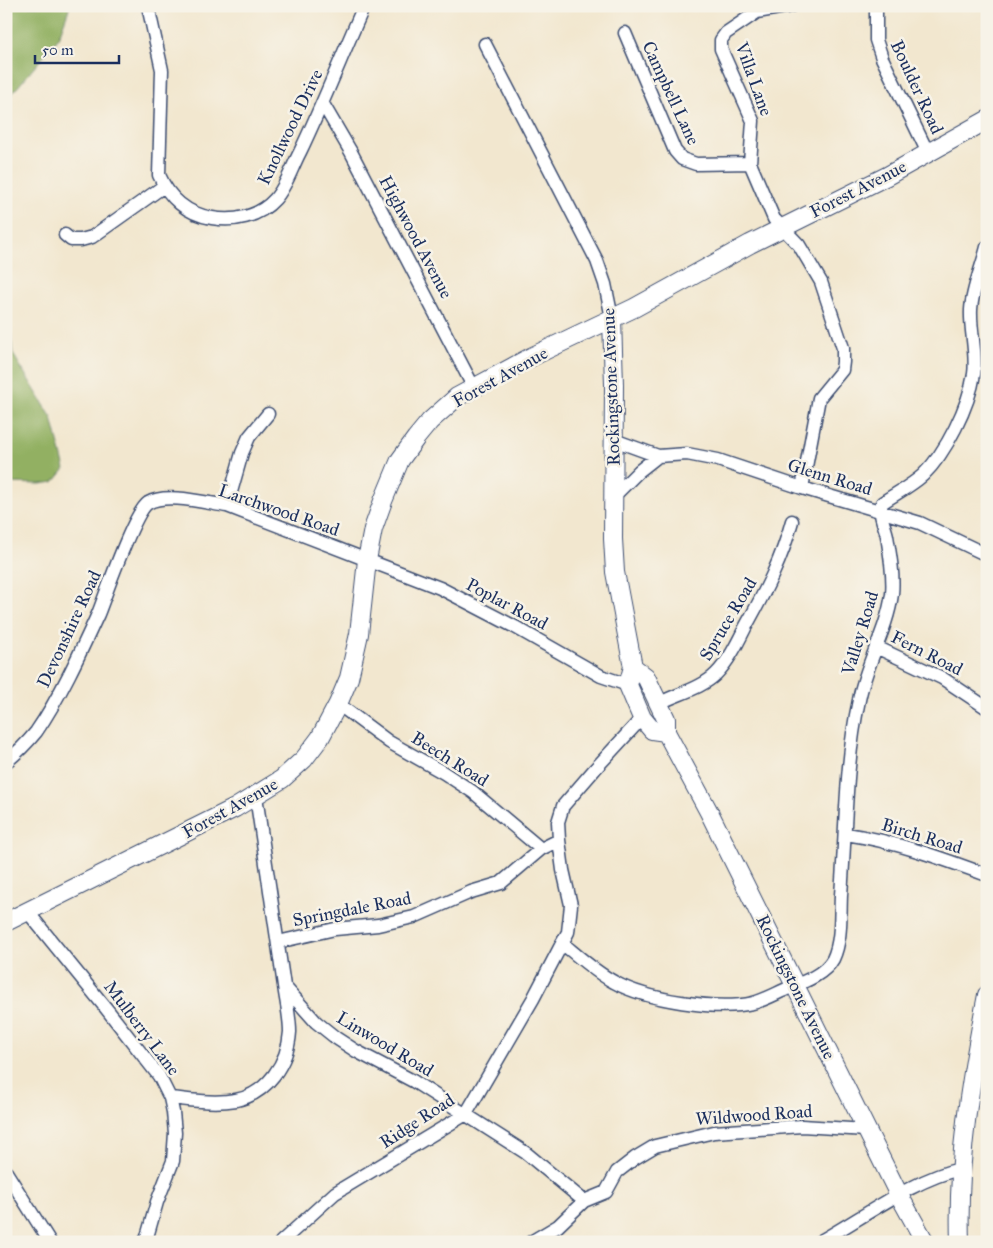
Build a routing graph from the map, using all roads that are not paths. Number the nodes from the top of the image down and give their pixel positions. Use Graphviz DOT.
graph roads {
  1 [pos="148,6"];
  2 [pos="364,6"];
  3 [pos="791,6"];
  4 [pos="876,6"];
  5 [pos="756,9"];
  6 [pos="625,33"];
  7 [pos="485,44"];
  8 [pos="323,104"];
  9 [pos="987,120"];
  10 [pos="928,153"];
  11 [pos="750,163"];
  12 [pos="164,186"];
  13 [pos="782,228"];
  14 [pos="65,235"];
  15 [pos="987,247"];
  16 [pos="612,318"];
  17 [pos="474,388"];
  18 [pos="268,414"];
  19 [pos="614,440"];
  20 [pos="658,456"];
  21 [pos="802,488"];
  22 [pos="613,497"];
  23 [pos="150,502"];
  24 [pos="227,506"];
  25 [pos="880,510"];
  26 [pos="792,521"];
  27 [pos="987,555"];
  28 [pos="367,560"];
  29 [pos="876,647"];
  30 [pos="633,667"];
  31 [pos="628,685"];
  32 [pos="338,704"];
  33 [pos="658,704"];
  34 [pos="987,708"];
  35 [pos="642,718"];
  36 [pos="666,732"];
  37 [pos="6,762"];
  38 [pos="256,796"];
  39 [pos="846,834"];
  40 [pos="559,840"];
  41 [pos="541,849"];
  42 [pos="987,875"];
  43 [pos="27,911"];
  44 [pos="6,922"];
  45 [pos="278,942"];
  46 [pos="562,943"];
  47 [pos="796,985"];
  48 [pos="284,986"];
  49 [pos="987,995"];
  50 [pos="170,1098"];
  51 [pos="466,1114"];
  52 [pos="866,1130"];
  53 [pos="961,1169"];
  54 [pos="6,1172"];
  55 [pos="899,1195"];
  56 [pos="584,1201"];
  57 [pos="50,1242"];
  58 [pos="144,1242"];
  59 [pos="281,1242"];
  60 [pos="531,1242"];
  61 [pos="819,1242"];
  62 [pos="925,1242"];
  63 [pos="960,1242"];
  1 -- 12 [label="street"];
  2 -- 8 [label="street, Knollwood Drive"];
  3 -- 5 [label="street"];
  4 -- 10 [label="street, Boulder Road"];
  5 -- 11 [label="street, Villa Lane"];
  6 -- 11 [label="street, Campbell Lane"];
  7 -- 16 [label="street, Rockingstone Avenue"];
  8 -- 12 [label="street, Knollwood Drive"];
  8 -- 17 [label="street, Highwood Avenue"];
  9 -- 10 [label="street, Forest Avenue"];
  10 -- 13 [label="street, Forest Avenue"];
  11 -- 13 [label="street, Villa Lane"];
  12 -- 14 [label="street"];
  13 -- 16 [label="street, Forest Avenue"];
  13 -- 21 [label="street, Villa Lane"];
  15 -- 25 [label="street"];
  16 -- 17 [label="street, Forest Avenue"];
  16 -- 19 [label="street, Rockingstone Avenue"];
  17 -- 28 [label="street, Forest Avenue"];
  18 -- 24 [label="street"];
  19 -- 20 [label="street, Glenn Road"];
  19 -- 22 [label="street, Rockingstone Avenue"];
  20 -- 21 [label="street, Glenn Road"];
  20 -- 22 [label="street"];
  21 -- 25 [label="street, Glenn Road"];
  22 -- 30 [label="street, Rockingstone Avenue"];
  23 -- 24 [label="street, Larchwood Road"];
  23 -- 37 [label="street, Devonshire Road"];
  24 -- 28 [label="street, Larchwood Road"];
  25 -- 27 [label="street, Glenn Road"];
  25 -- 29 [label="street, Valley Road"];
  26 -- 33 [label="street, Spruce Road"];
  28 -- 31 [label="street, Poplar Road"];
  28 -- 32 [label="street, Forest Avenue"];
  29 -- 34 [label="street, Fern Road"];
  29 -- 39 [label="street, Valley Road"];
  30 -- 31 [label="street, Rockingstone Avenue"];
  30 -- 33 [label="street, Rockingstone Avenue"];
  31 -- 35 [label="street"];
  32 -- 38 [label="street, Forest Avenue"];
  32 -- 41 [label="street, Beech Road"];
  33 -- 36 [label="street, Rockingstone Avenue"];
  35 -- 36 [label="street"];
  35 -- 40 [label="street"];
  36 -- 47 [label="street, Rockingstone Avenue"];
  38 -- 43 [label="street, Forest Avenue"];
  38 -- 45 [label="street"];
  39 -- 42 [label="street, Birch Road"];
  39 -- 47 [label="street, Valley Road"];
  40 -- 41 [label="street, Springdale Road"];
  40 -- 46 [label="street, Ridge Road"];
  41 -- 45 [label="street, Springdale Road"];
  43 -- 44 [label="street, Forest Avenue"];
  43 -- 50 [label="street, Mulberry Lane"];
  45 -- 48 [label="street"];
  46 -- 47 [label="street, Valley Road"];
  46 -- 51 [label="street, Ridge Road"];
  47 -- 52 [label="street, Rockingstone Avenue"];
  48 -- 50 [label="street"];
  48 -- 51 [label="street, Linwood Road"];
  49 -- 53 [label="street"];
  50 -- 58 [label="street, Mulberry Lane"];
  51 -- 56 [label="street, Linwood Road"];
  51 -- 59 [label="street, Ridge Road"];
  52 -- 55 [label="street, Rockingstone Avenue"];
  52 -- 56 [label="street, Wildwood Road"];
  53 -- 55 [label="street"];
  53 -- 63 [label="street"];
  54 -- 57 [label="street"];
  55 -- 61 [label="street"];
  55 -- 62 [label="street, Rockingstone Avenue"];
  56 -- 60 [label="street, Wildwood Road"];
}
